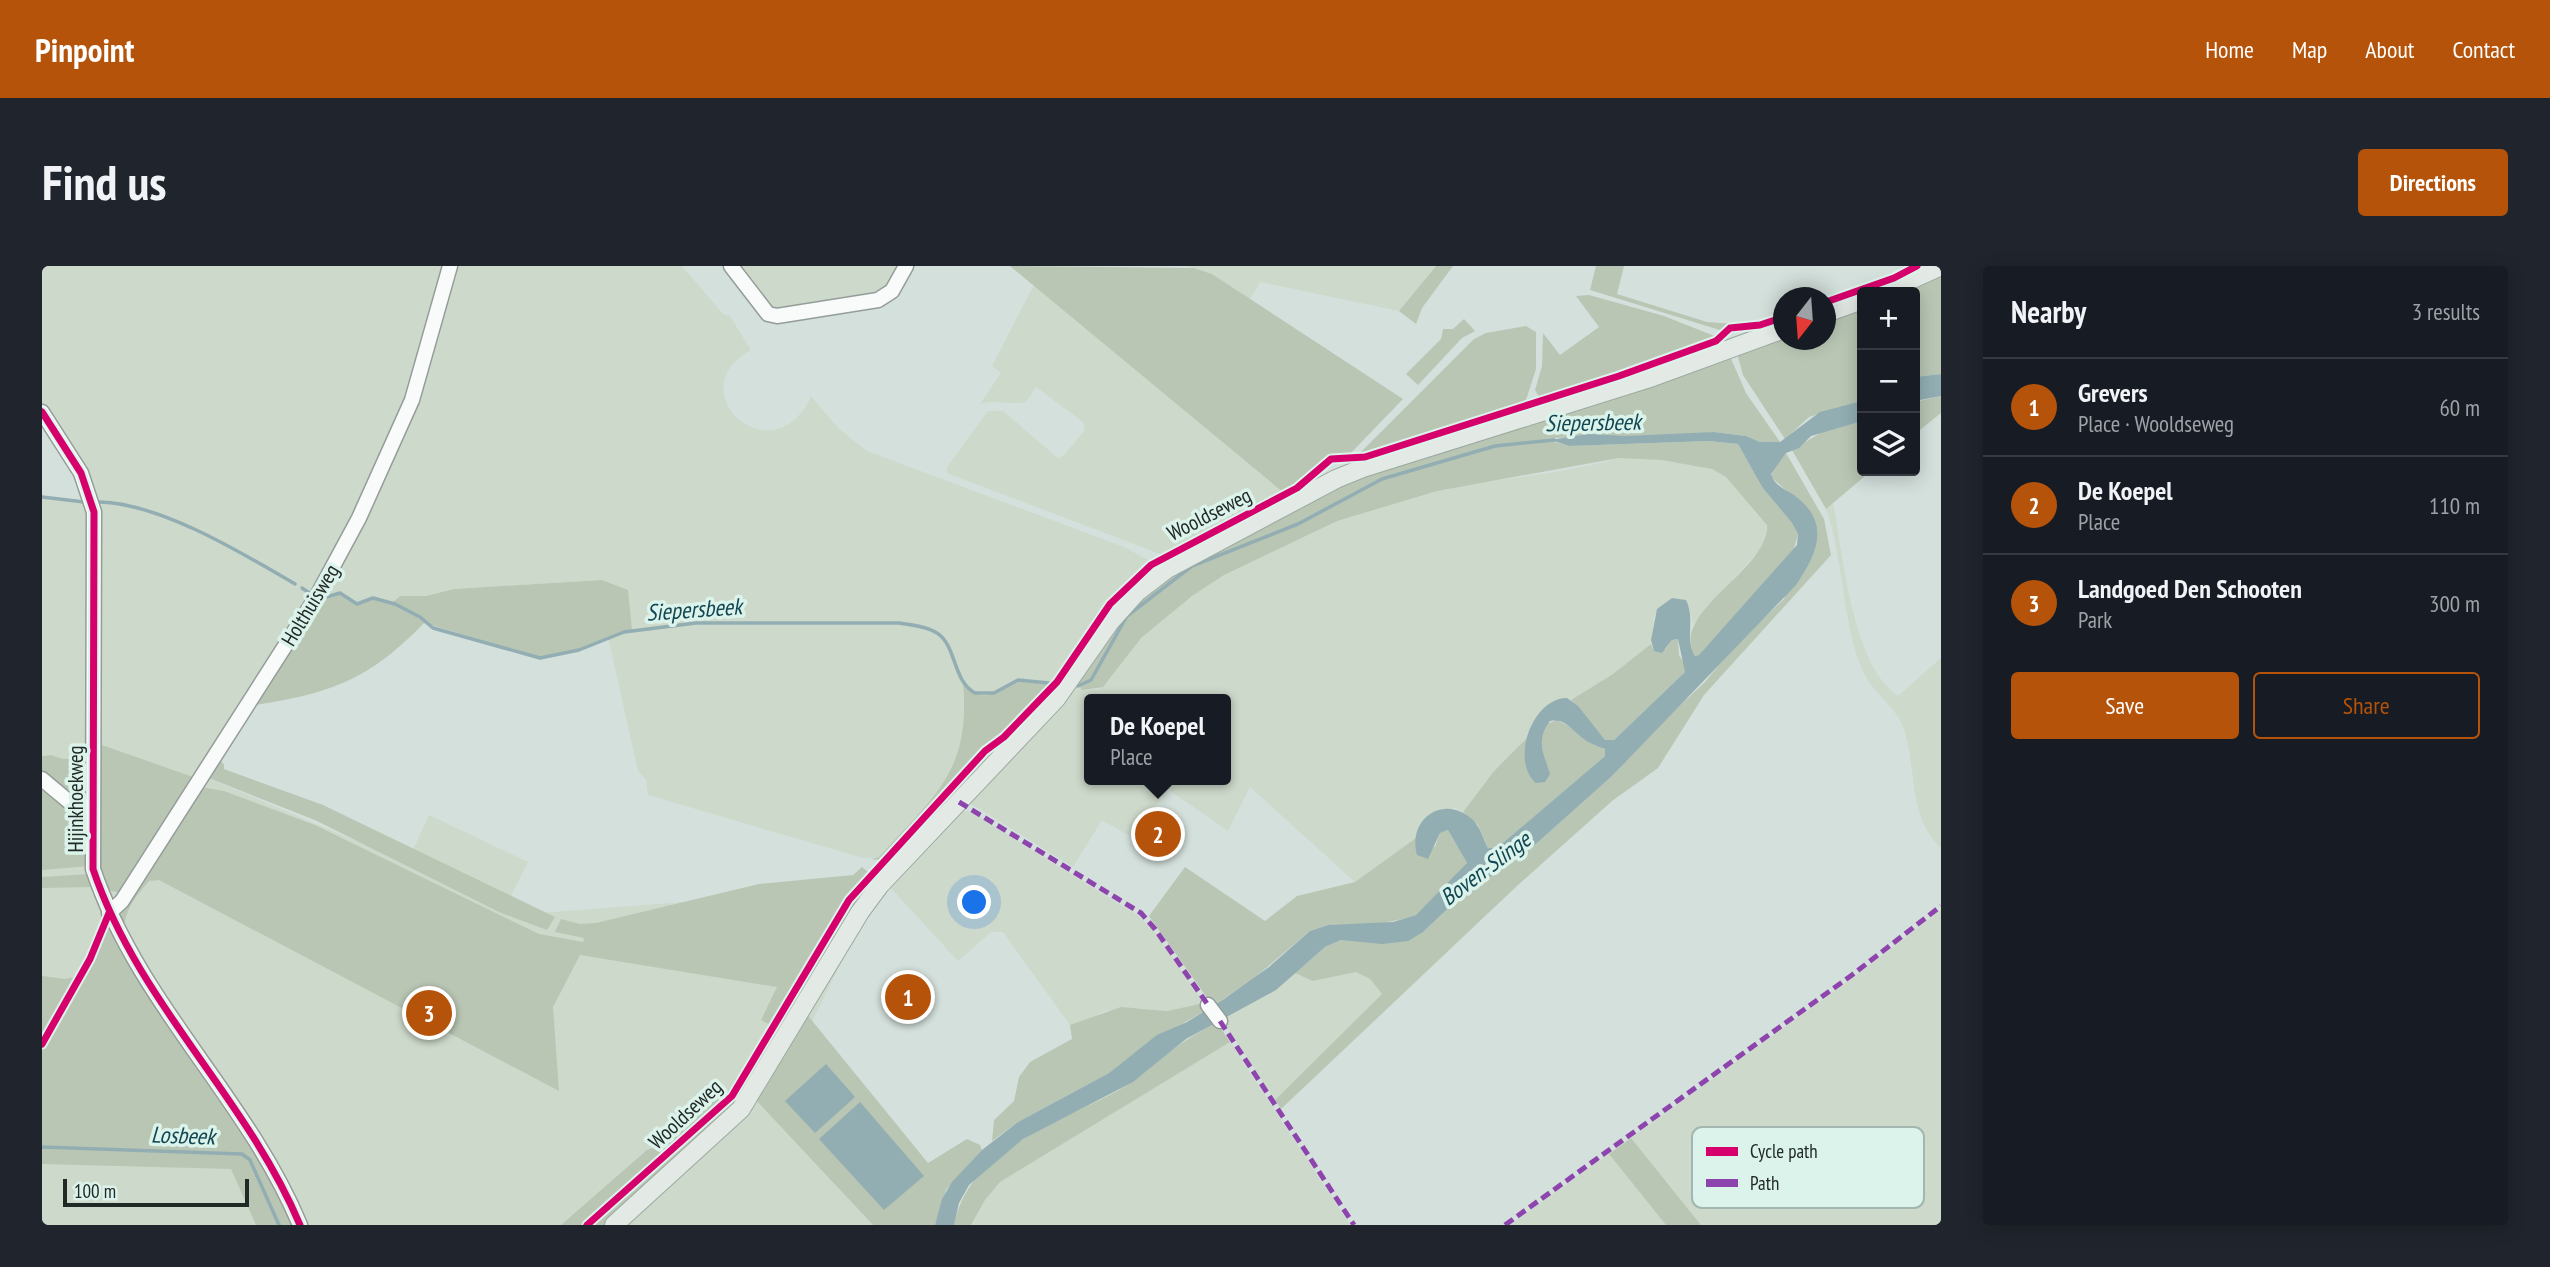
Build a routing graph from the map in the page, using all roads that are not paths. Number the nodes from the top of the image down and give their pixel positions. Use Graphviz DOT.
graph roads {
  1 [pos="450,266"];
  2 [pos="732,266"];
  3 [pos="906,266"];
  4 [pos="1941,266"];
  5 [pos="1895,287"];
  6 [pos="1857,302"];
  7 [pos="1836,309"];
  8 [pos="1773,332"];
  9 [pos="42,412"];
  10 [pos="42,779"];
  11 [pos="92,807"];
  12 [pos="109,913"];
  13 [pos="1208,1005"];
  14 [pos="1220,1021"];
  15 [pos="300,1225"];
  16 [pos="614,1225"];
  1 -- 12 [label="street, Holthuisweg"];
  2 -- 3 [label="street"];
  4 -- 5 [label="main road"];
  6 -- 7 [label="main road"];
  8 -- 16 [label="main road, Wooldseweg"];
  9 -- 11 [label="street, Hijinkhoekweg"];
  10 -- 11 [label="street"];
  11 -- 12 [label="street, Hijinkhoekweg"];
  12 -- 15 [label="street, Hijinkhoekweg"];
  13 -- 14 [label="street"];
}
